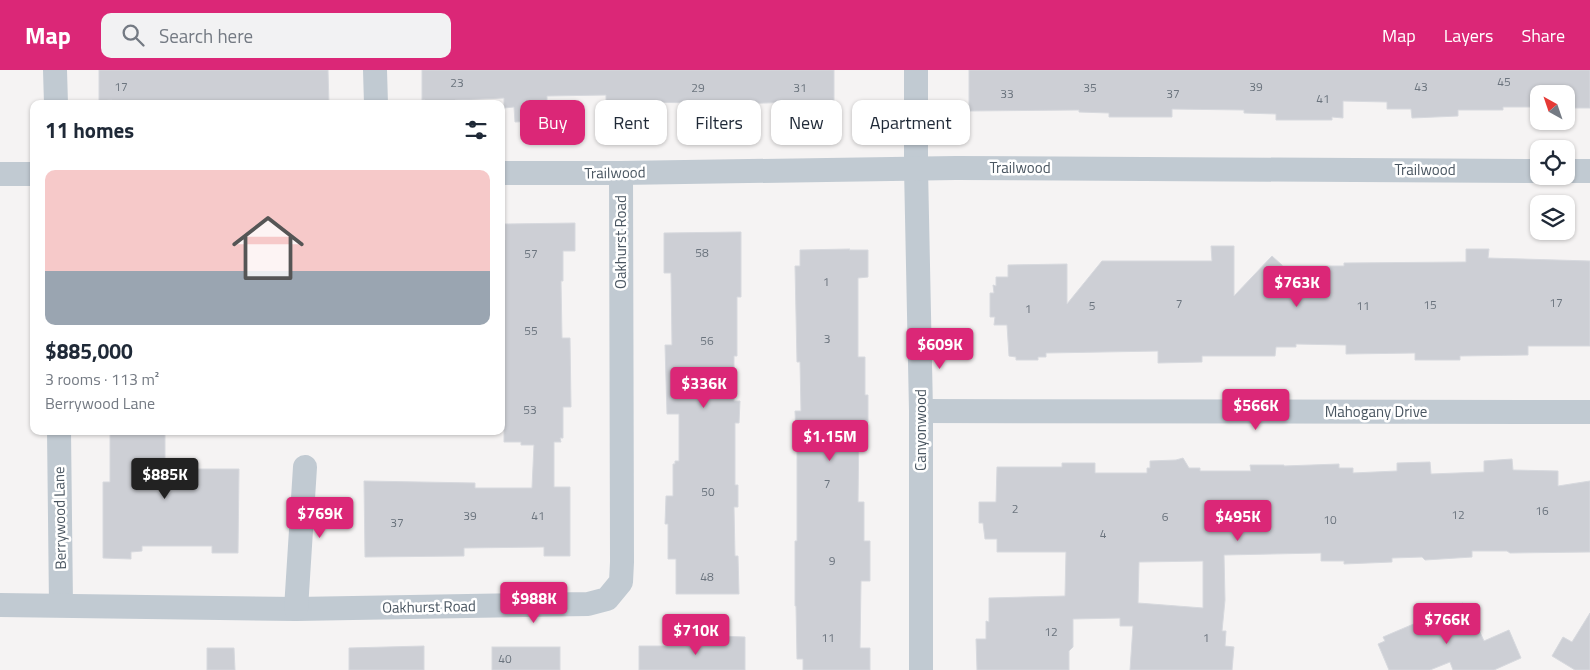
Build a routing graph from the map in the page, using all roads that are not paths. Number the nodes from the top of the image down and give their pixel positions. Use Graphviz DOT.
graph roads {
  1 [pos="55,70"];
  2 [pos="375,70"];
  3 [pos="916,70"];
  4 [pos="56,100"];
  5 [pos="376,100"];
  6 [pos="916,168"];
  7 [pos="1530,171"];
  8 [pos="1575,171"];
  9 [pos="1590,171"];
  10 [pos="621,173"];
  11 [pos="0,174"];
  12 [pos="30,174"];
  13 [pos="505,174"];
  14 [pos="921,411"];
  15 [pos="1590,412"];
  16 [pos="59,435"];
  17 [pos="305,467"];
  18 [pos="0,605"];
  19 [pos="61,605"];
  20 [pos="296,609"];
  21 [pos="921,670"];
  1 -- 4 [label="street"];
  2 -- 5 [label="street"];
  3 -- 6 [label="street, Canyonwood"];
  6 -- 7 [label="street, Trailwood"];
  6 -- 10 [label="street, Trailwood"];
  6 -- 14 [label="street, Canyonwood"];
  8 -- 9 [label="street"];
  10 -- 13 [label="street, Trailwood"];
  10 -- 20 [label="street, Oakhurst Road"];
  11 -- 12 [label="street"];
  14 -- 15 [label="street, Mahogany Drive"];
  14 -- 21 [label="street, Canyonwood"];
  16 -- 19 [label="street, Berrywood Lane"];
  17 -- 20 [label="street"];
  18 -- 19 [label="street, Oakhurst Road"];
  19 -- 20 [label="street, Oakhurst Road"];
}
